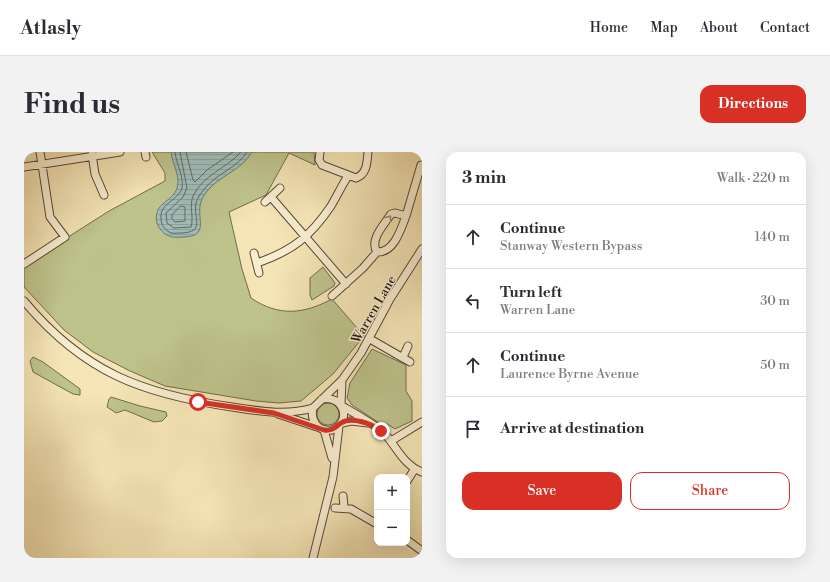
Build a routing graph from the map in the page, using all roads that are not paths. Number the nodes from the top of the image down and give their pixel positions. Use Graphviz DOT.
graph roads {
  1 [pos="40,152"];
  2 [pos="120,152"];
  3 [pos="320,152"];
  4 [pos="368,152"];
  5 [pos="92,154"];
  6 [pos="41,165"];
  7 [pos="421,165"];
  8 [pos="24,167"];
  9 [pos="348,176"];
  10 [pos="280,188"];
  11 [pos="104,195"];
  12 [pos="271,197"];
  13 [pos="265,202"];
  14 [pos="406,216"];
  15 [pos="306,238"];
  16 [pos="422,249"];
  17 [pos="377,252"];
  18 [pos="254,254"];
  19 [pos="257,263"];
  20 [pos="24,264"];
  21 [pos="259,273"];
  22 [pos="346,284"];
  23 [pos="332,296"];
  24 [pos="24,301"];
  25 [pos="370,339"];
  26 [pos="408,346"];
  27 [pos="403,356"];
  28 [pos="410,362"];
  29 [pos="342,380"];
  30 [pos="322,399"];
  31 [pos="342,405"];
  32 [pos="313,408"];
  33 [pos="274,413"];
  34 [pos="422,422"];
  35 [pos="368,423"];
  36 [pos="340,424"];
  37 [pos="321,429"];
  38 [pos="391,441"];
  39 [pos="334,466"];
  40 [pos="414,470"];
  41 [pos="422,472"];
  42 [pos="410,476"];
  43 [pos="343,496"];
  44 [pos="344,507"];
  45 [pos="335,508"];
  46 [pos="374,522"];
  47 [pos="410,542"];
  48 [pos="422,551"];
  49 [pos="313,558"];
  1 -- 6 [label="street"];
  2 -- 5 [label="street"];
  3 -- 9 [label="street"];
  4 -- 9 [label="street"];
  5 -- 6 [label="street"];
  5 -- 11 [label="street"];
  6 -- 8 [label="street"];
  6 -- 20 [label="street"];
  7 -- 14 [label="street"];
  9 -- 15 [label="street"];
  10 -- 12 [label="street"];
  12 -- 13 [label="street"];
  12 -- 15 [label="street"];
  14 -- 17 [label="street"];
  17 -- 14 [label="street, one-way"];
  15 -- 19 [label="street"];
  15 -- 22 [label="street"];
  16 -- 25 [label="street, Warren Lane"];
  17 -- 22 [label="street"];
  18 -- 19 [label="street"];
  19 -- 21 [label="street"];
  22 -- 23 [label="street"];
  24 -- 33 [label="street"];
  25 -- 27 [label="street"];
  25 -- 29 [label="street, Warren Lane"];
  26 -- 27 [label="street"];
  27 -- 28 [label="street"];
  29 -- 30 [label="street, Warren Lane"];
  29 -- 31 [label="street"];
  30 -- 31 [label="street"];
  30 -- 32 [label="street, Warren Lane"];
  31 -- 35 [label="street"];
  31 -- 36 [label="street"];
  32 -- 33 [label="street"];
  32 -- 37 [label="street"];
  33 -- 37 [label="street"];
  34 -- 38 [label="street"];
  35 -- 36 [label="street"];
  35 -- 38 [label="street"];
  36 -- 37 [label="street"];
  36 -- 39 [label="street"];
  37 -- 39 [label="street"];
  38 -- 40 [label="street"];
  39 -- 49 [label="street"];
  40 -- 41 [label="street"];
  40 -- 42 [label="street"];
  43 -- 44 [label="street"];
  44 -- 45 [label="street"];
  44 -- 46 [label="street"];
  47 -- 48 [label="street"];
}
